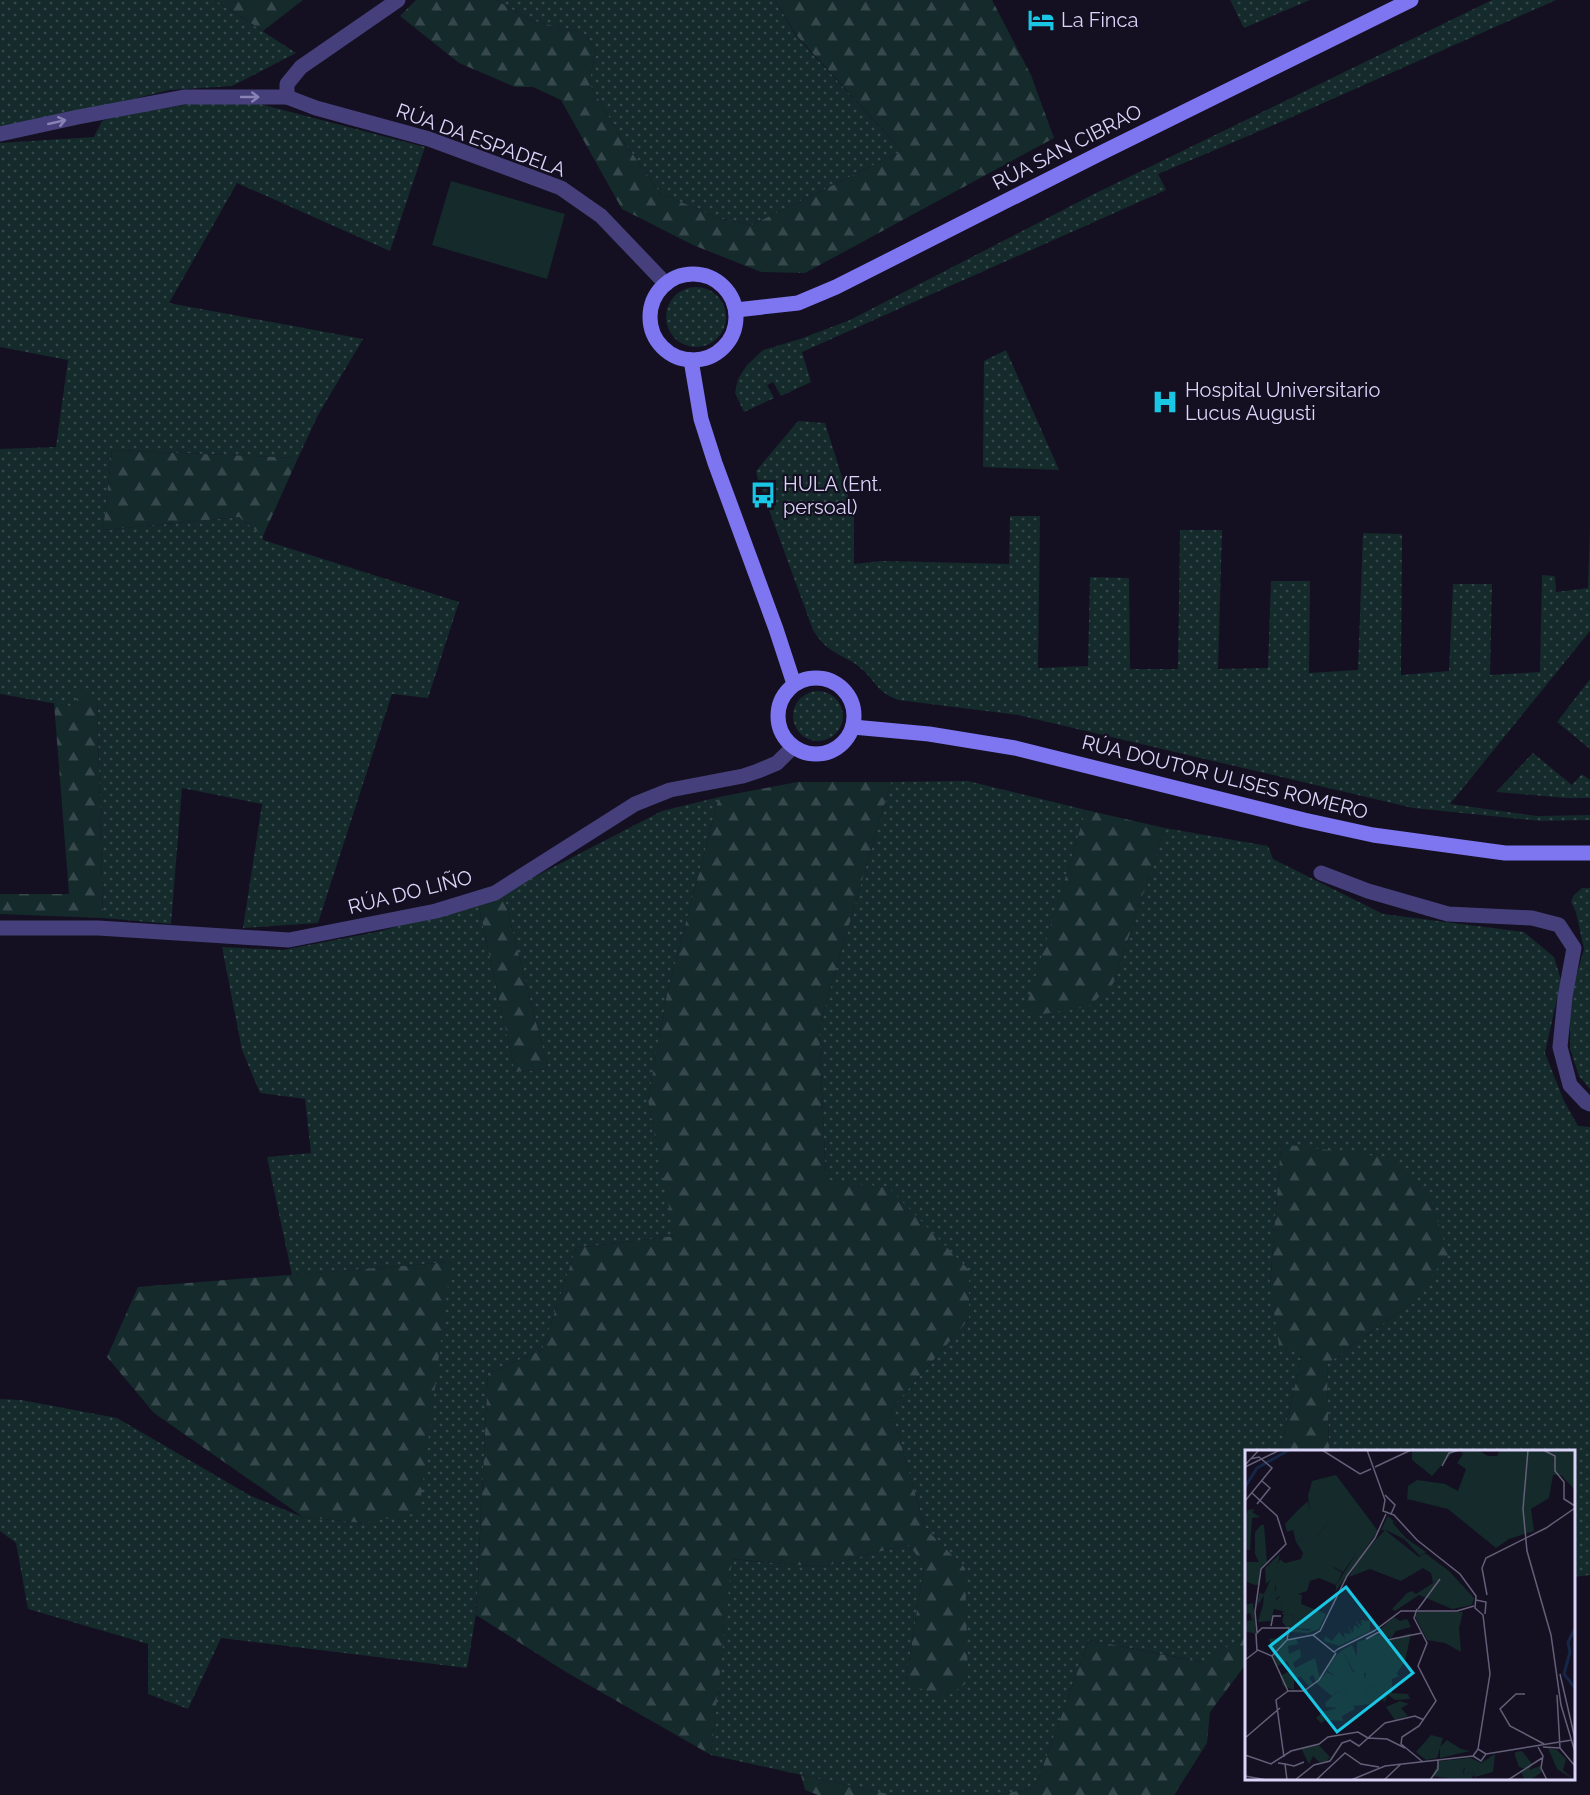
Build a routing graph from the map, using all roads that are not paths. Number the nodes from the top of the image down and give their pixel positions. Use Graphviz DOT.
graph roads {
  1 [pos="398,0"];
  2 [pos="1411,0"];
  3 [pos="287,97"];
  4 [pos="0,134"];
  5 [pos="666,284"];
  6 [pos="736,310"];
  7 [pos="692,360"];
  8 [pos="794,684"];
  9 [pos="853,727"];
  10 [pos="793,747"];
  11 [pos="1590,853"];
  12 [pos="1321,873"];
  13 [pos="0,928"];
  14 [pos="1590,1104"];
  1 -- 3 [label="street"];
  2 -- 6 [label="street, RÚA SAN CIBRAO"];
  4 -- 3 [label="street, RÚA DA ESPADELA, one-way"];
  3 -- 5 [label="street, RÚA DA ESPADELA"];
  5 -- 6 [label="street"];
  5 -- 7 [label="street"];
  6 -- 7 [label="street"];
  7 -- 8 [label="street"];
  8 -- 9 [label="street"];
  8 -- 10 [label="street"];
  9 -- 10 [label="street"];
  9 -- 11 [label="street, RÚA DOUTOR ULISES ROMERO"];
  10 -- 13 [label="street, RÚA DO LIÑO"];
  12 -- 14 [label="street"];
}
